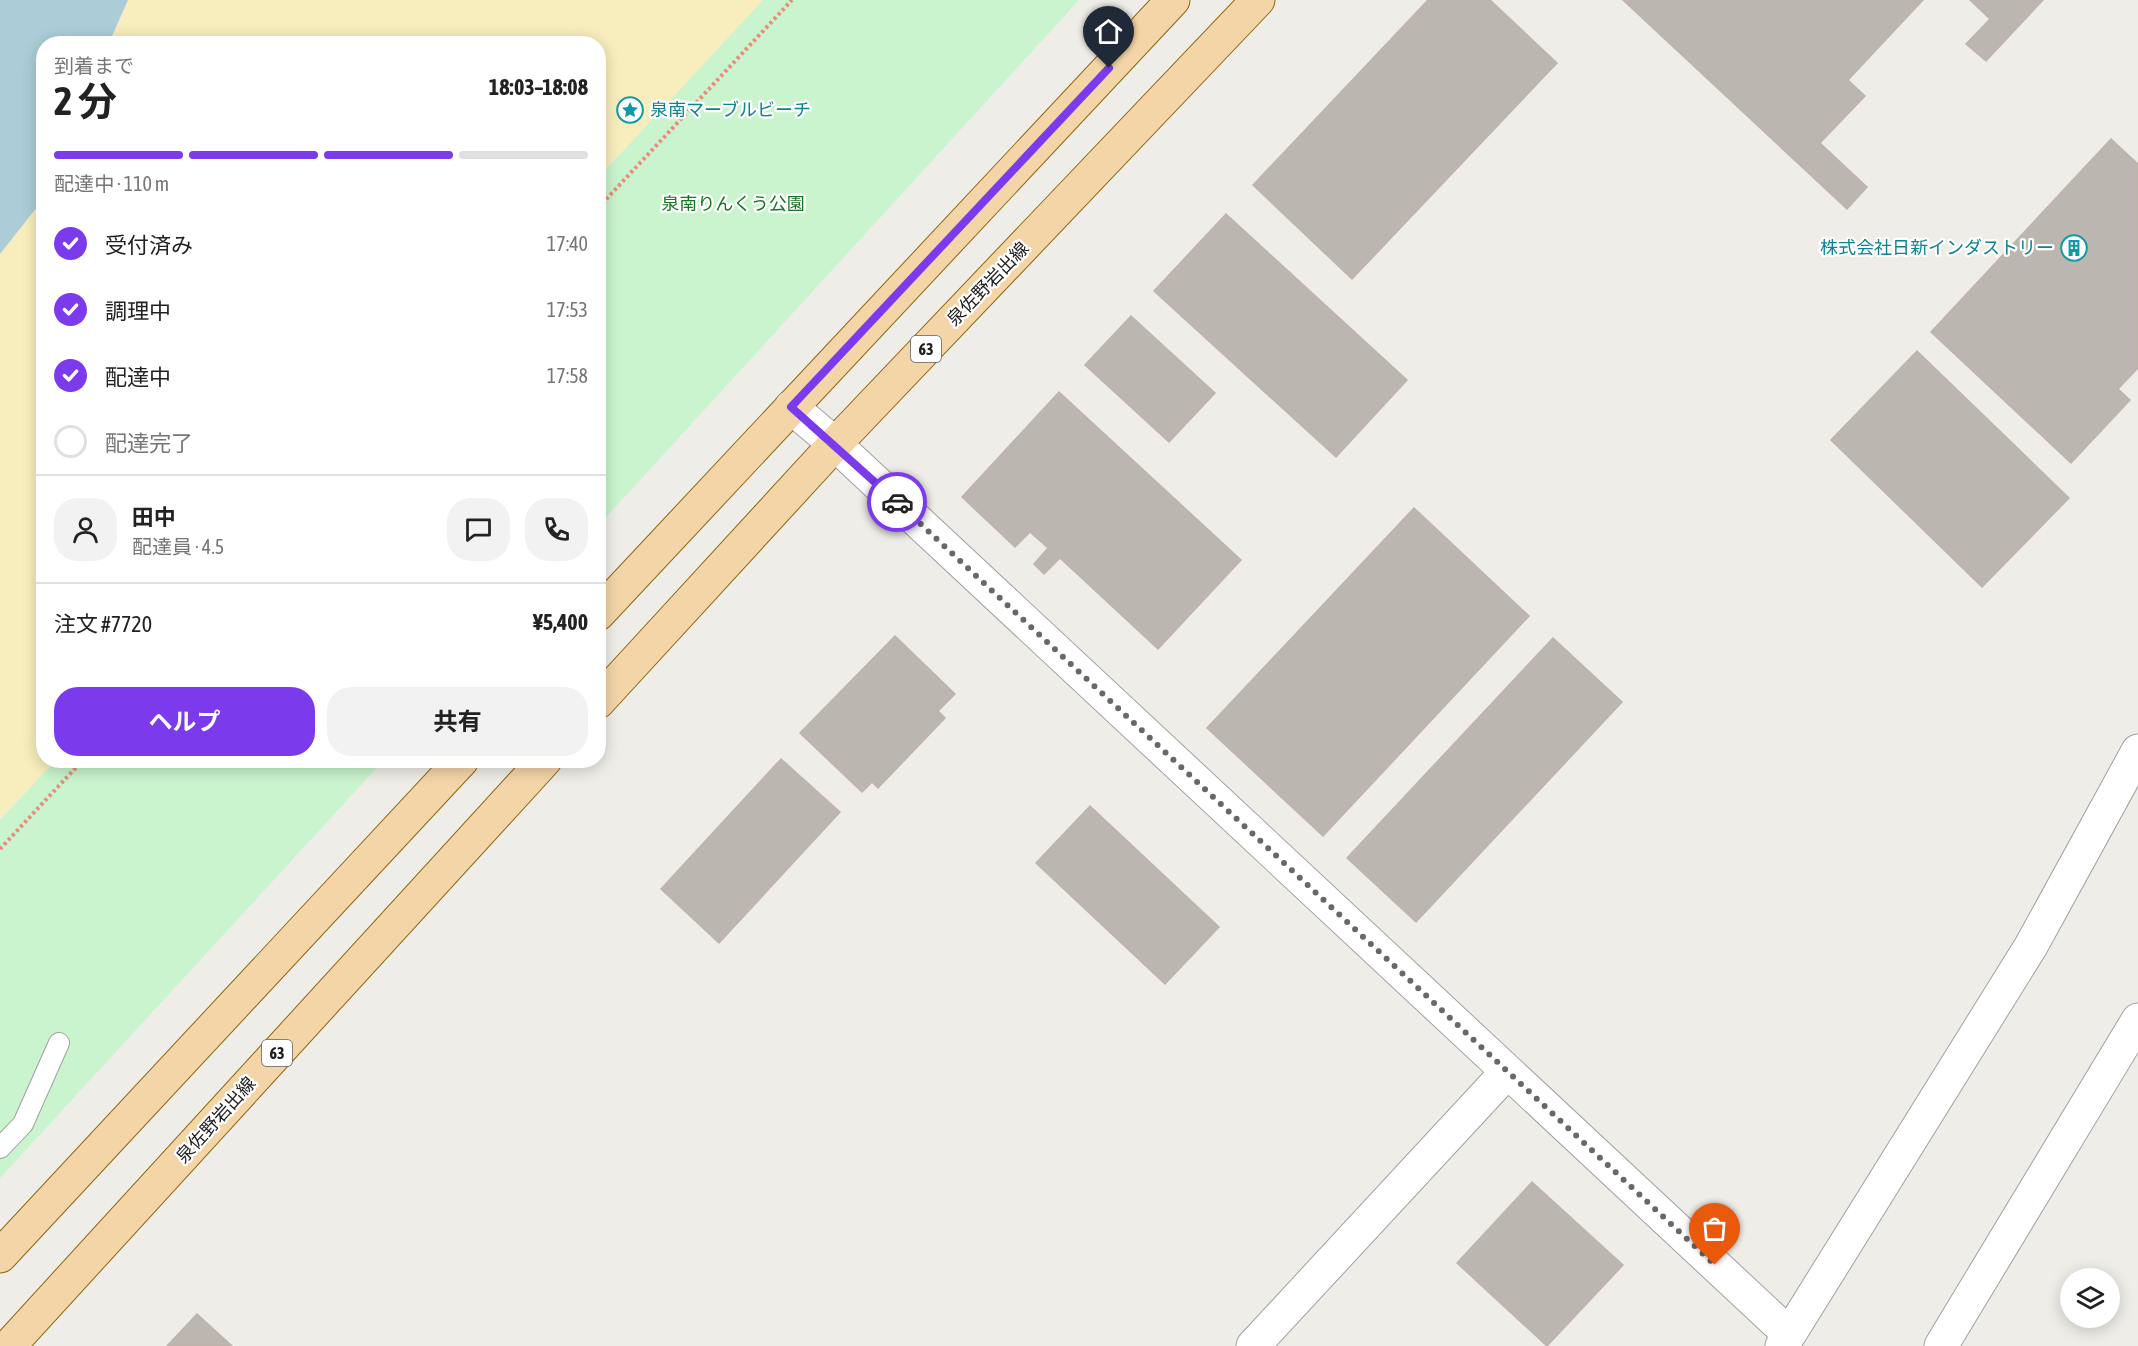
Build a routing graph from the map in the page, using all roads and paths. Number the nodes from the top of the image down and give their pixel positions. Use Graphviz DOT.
graph roads {
  1 [pos="792,0"];
  2 [pos="1173,0"];
  3 [pos="1257,0"];
  4 [pos="606,199"];
  5 [pos="791,407"];
  6 [pos="835,444"];
  7 [pos="606,605"];
  8 [pos="606,693"];
  9 [pos="2138,751"];
  10 [pos="76,768"];
  11 [pos="455,768"];
  12 [pos="538,768"];
  13 [pos="0,849"];
  14 [pos="2138,1020"];
  15 [pos="59,1043"];
  16 [pos="1507,1072"];
  17 [pos="0,1148"];
  18 [pos="0,1256"];
  19 [pos="1789,1342"];
  20 [pos="9,1346"];
  21 [pos="1253,1346"];
  22 [pos="1941,1346"];
  1 -- 4 [label="path"];
  2 -- 5 [label="main road"];
  3 -- 6 [label="main road, 泉佐野岩出線 / 63"];
  5 -- 6 [label="street"];
  5 -- 7 [label="main road"];
  6 -- 8 [label="main road, 泉佐野岩出線 / 63"];
  6 -- 16 [label="street"];
  9 -- 19 [label="street"];
  10 -- 13 [label="path"];
  11 -- 18 [label="main road"];
  12 -- 20 [label="main road, 泉佐野岩出線 / 63"];
  14 -- 22 [label="street"];
  15 -- 17 [label="lane"];
  16 -- 19 [label="street"];
  16 -- 21 [label="street"];
}
